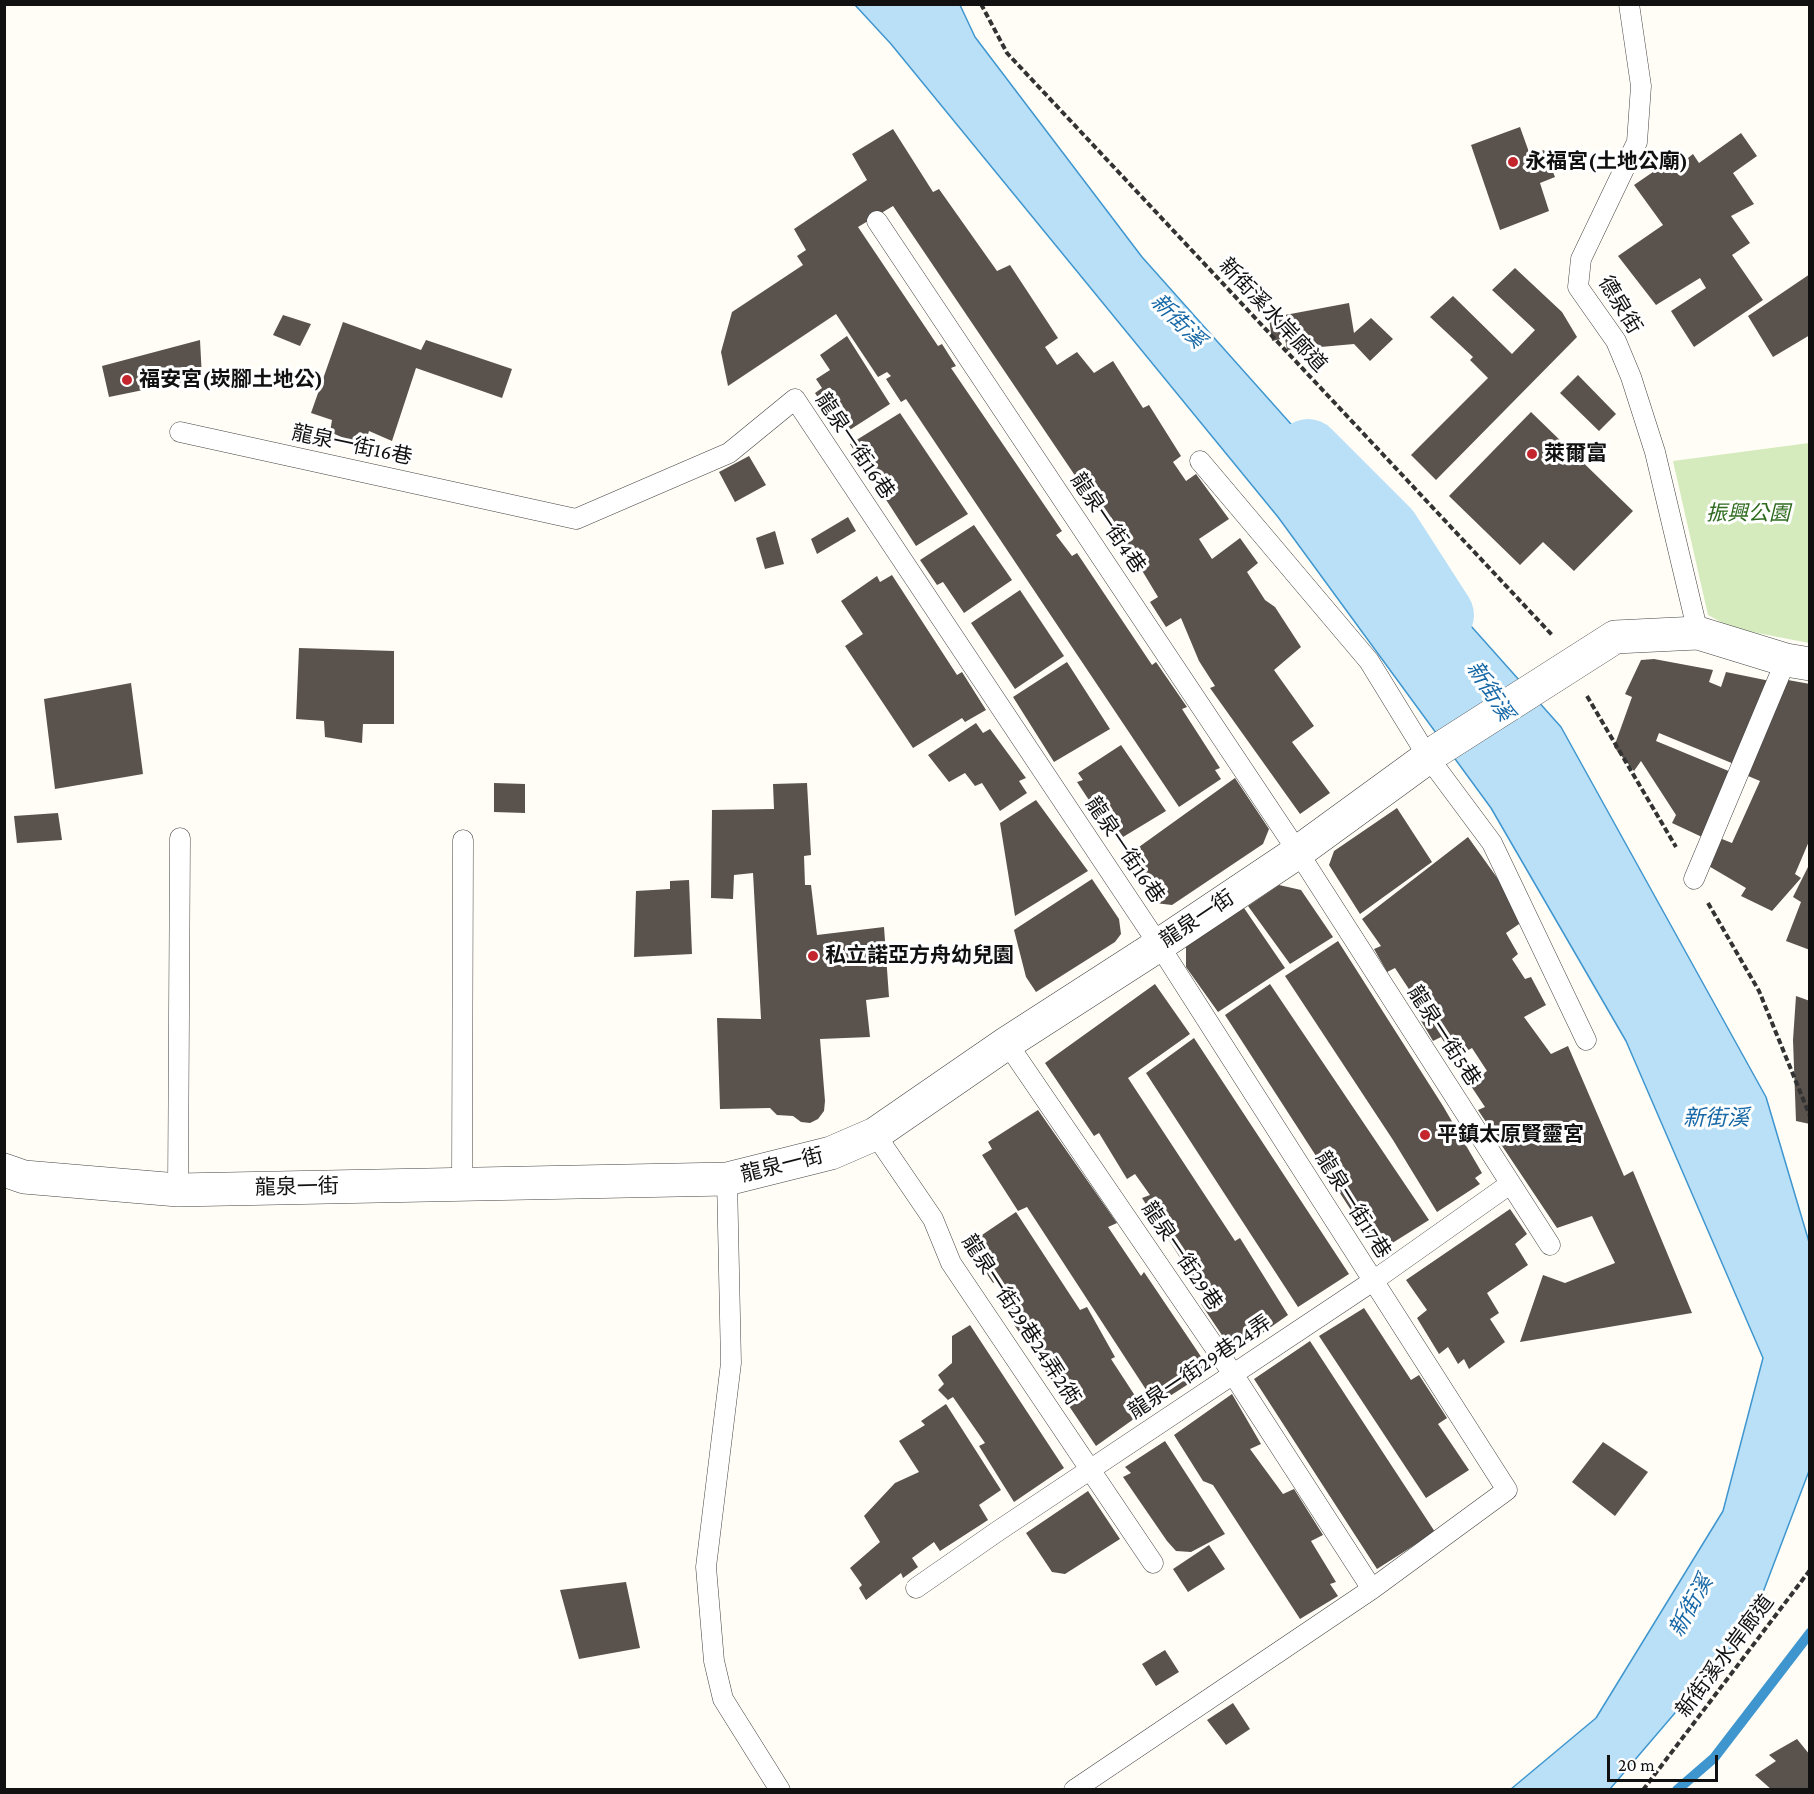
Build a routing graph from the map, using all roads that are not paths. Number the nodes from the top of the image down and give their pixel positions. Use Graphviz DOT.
graph roads {
  1 [pos="1629,4"];
  2 [pos="877,221"];
  3 [pos="180,432"];
  4 [pos="1200,461"];
  5 [pos="1698,633"];
  6 [pos="1798,662"];
  7 [pos="1433,753"];
  8 [pos="180,838"];
  9 [pos="464,840"];
  10 [pos="1298,852"];
  11 [pos="1694,879"];
  12 [pos="1160,945"];
  13 [pos="1586,1040"];
  14 [pos="1007,1043"];
  15 [pos="875,1134"];
  16 [pos="4,1170"];
  17 [pos="727,1179"];
  18 [pos="462,1184"];
  19 [pos="1510,1184"];
  20 [pos="178,1190"];
  21 [pos="1550,1245"];
  22 [pos="1372,1281"];
  23 [pos="1233,1374"];
  24 [pos="1090,1470"];
  25 [pos="1153,1563"];
  26 [pos="916,1588"];
  27 [pos="1372,1589"];
  28 [pos="780,1790"];
  29 [pos="1074,1790"];
  1 -- 5 [label="lane, 德泉街"];
  2 -- 10 [label="lane, 龍泉一街4巷"];
  3 -- 12 [label="lane, 龍泉一街16巷"];
  4 -- 7 [label="lane"];
  5 -- 6 [label="street"];
  5 -- 7 [label="street, 龍泉一街"];
  6 -- 11 [label="lane"];
  7 -- 10 [label="street, 龍泉一街"];
  7 -- 13 [label="lane"];
  8 -- 20 [label="lane"];
  9 -- 18 [label="lane"];
  10 -- 12 [label="street, 龍泉一街"];
  10 -- 19 [label="lane, 龍泉一街5巷"];
  12 -- 14 [label="street, 龍泉一街"];
  12 -- 22 [label="lane, 龍泉一街17巷"];
  14 -- 15 [label="street, 龍泉一街"];
  14 -- 23 [label="lane, 龍泉一街29巷"];
  15 -- 17 [label="street, 龍泉一街"];
  15 -- 24 [label="lane, 龍泉一街29巷24弄2衖"];
  16 -- 20 [label="street, 龍泉一街"];
  17 -- 18 [label="street, 龍泉一街"];
  17 -- 28 [label="lane"];
  18 -- 20 [label="street, 龍泉一街"];
  19 -- 21 [label="lane, 龍泉一街5巷"];
  19 -- 22 [label="lane, 龍泉一街29巷24弄"];
  22 -- 23 [label="lane, 龍泉一街29巷24弄"];
  22 -- 27 [label="lane, 龍泉一街17巷"];
  23 -- 24 [label="lane, 龍泉一街29巷24弄"];
  23 -- 27 [label="lane, 龍泉一街29巷"];
  24 -- 25 [label="lane, 龍泉一街29巷24弄2衖"];
  24 -- 26 [label="lane, 龍泉一街29巷24弄"];
  27 -- 29 [label="lane"];
}
